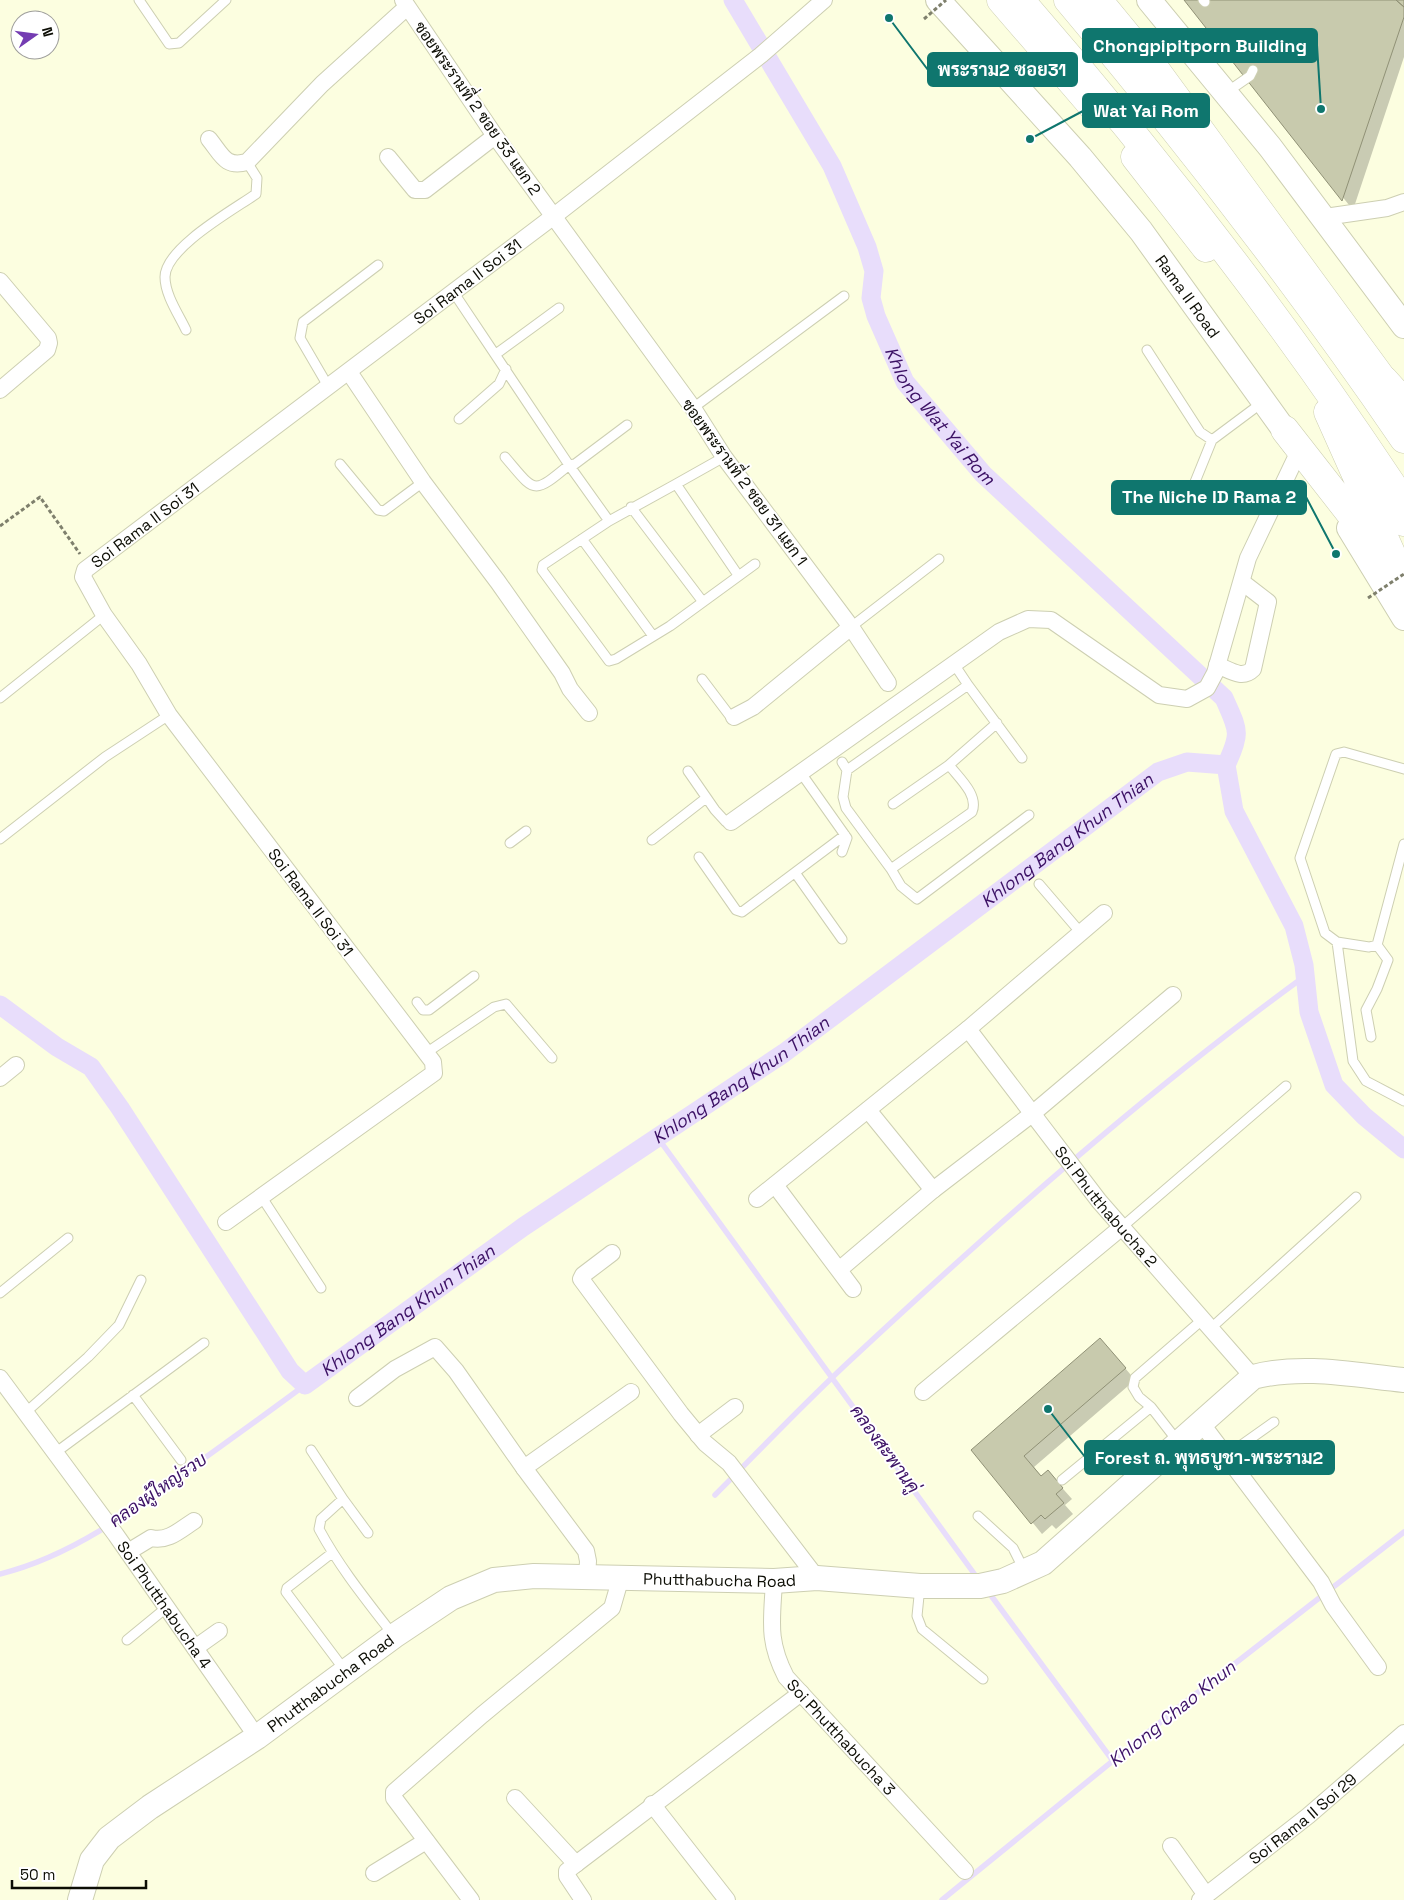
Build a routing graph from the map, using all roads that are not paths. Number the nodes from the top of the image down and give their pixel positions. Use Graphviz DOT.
graph roads {
  1 [pos="139,0"];
  2 [pos="226,0"];
  3 [pos="824,0"];
  4 [pos="938,0"];
  5 [pos="1001,0"];
  6 [pos="1020,0"];
  7 [pos="1068,0"];
  8 [pos="1098,0"];
  9 [pos="1149,0"];
  10 [pos="405,3"];
  11 [pos="1253,70"];
  12 [pos="1228,92"];
  13 [pos="495,136"];
  14 [pos="210,139"];
  15 [pos="388,157"];
  16 [pos="247,162"];
  17 [pos="1403,205"];
  18 [pos="554,216"];
  19 [pos="1324,217"];
  20 [pos="378,265"];
  21 [pos="0,280"];
  22 [pos="454,293"];
  23 [pos="844,296"];
  24 [pos="559,308"];
  25 [pos="1404,326"];
  26 [pos="186,330"];
  27 [pos="1146,350"];
  28 [pos="496,354"];
  29 [pos="506,369"];
  30 [pos="349,372"];
  31 [pos="1384,380"];
  32 [pos="328,386"];
  33 [pos="0,390"];
  34 [pos="1264,401"];
  35 [pos="1404,402"];
  36 [pos="1324,404"];
  37 [pos="693,408"];
  38 [pos="1404,409"];
  39 [pos="459,419"];
  40 [pos="628,425"];
  41 [pos="1404,439"];
  42 [pos="1212,440"];
  43 [pos="1292,441"];
  44 [pos="505,456"];
  45 [pos="724,457"];
  46 [pos="340,464"];
  47 [pos="569,465"];
  48 [pos="423,482"];
  49 [pos="1195,482"];
  50 [pos="676,484"];
  51 [pos="1404,503"];
  52 [pos="631,507"];
  53 [pos="609,521"];
  54 [pos="1404,522"];
  55 [pos="582,539"];
  56 [pos="939,559"];
  57 [pos="755,564"];
  58 [pos="738,575"];
  59 [pos="1242,582"];
  60 [pos="1404,582"];
  61 [pos="703,602"];
  62 [pos="104,615"];
  63 [pos="1404,618"];
  64 [pos="851,627"];
  65 [pos="653,636"];
  66 [pos="954,664"];
  67 [pos="1216,669"];
  68 [pos="702,679"];
  69 [pos="888,682"];
  70 [pos="968,685"];
  71 [pos="0,698"];
  72 [pos="589,713"];
  73 [pos="169,715"];
  74 [pos="734,717"];
  75 [pos="997,723"];
  76 [pos="1022,758"];
  77 [pos="949,766"];
  78 [pos="1404,769"];
  79 [pos="688,771"];
  80 [pos="801,773"];
  81 [pos="706,798"];
  82 [pos="893,804"];
  83 [pos="1029,815"];
  84 [pos="731,822"];
  85 [pos="526,831"];
  86 [pos="845,835"];
  87 [pos="0,839"];
  88 [pos="652,840"];
  89 [pos="510,843"];
  90 [pos="1404,844"];
  91 [pos="842,852"];
  92 [pos="699,857"];
  93 [pos="891,869"];
  94 [pos="796,874"];
  95 [pos="1039,884"];
  96 [pos="1104,913"];
  97 [pos="1080,933"];
  98 [pos="842,939"];
  99 [pos="1337,942"];
  100 [pos="1377,945"];
  101 [pos="474,976"];
  102 [pos="1173,995"];
  103 [pos="417,1002"];
  104 [pos="968,1028"];
  105 [pos="1370,1037"];
  106 [pos="426,1053"];
  107 [pos="552,1058"];
  108 [pos="16,1065"];
  109 [pos="0,1078"];
  110 [pos="1286,1086"];
  111 [pos="1404,1101"];
  112 [pos="868,1110"];
  113 [pos="1032,1114"];
  114 [pos="775,1185"];
  115 [pos="933,1190"];
  116 [pos="261,1196"];
  117 [pos="1356,1197"];
  118 [pos="757,1199"];
  119 [pos="226,1222"];
  120 [pos="1122,1227"];
  121 [pos="68,1238"];
  122 [pos="612,1253"];
  123 [pos="840,1268"];
  124 [pos="141,1280"];
  125 [pos="321,1288"];
  126 [pos="853,1290"];
  127 [pos="0,1293"];
  128 [pos="1206,1325"];
  129 [pos="204,1343"];
  130 [pos="1253,1377"];
  131 [pos="0,1378"];
  132 [pos="1404,1380"];
  133 [pos="631,1392"];
  134 [pos="923,1392"];
  135 [pos="133,1395"];
  136 [pos="357,1398"];
  137 [pos="735,1407"];
  138 [pos="1150,1407"];
  139 [pos="26,1413"];
  140 [pos="1274,1422"];
  141 [pos="1202,1424"];
  142 [pos="698,1435"];
  143 [pos="1180,1444"];
  144 [pos="311,1450"];
  145 [pos="55,1453"];
  146 [pos="1226,1456"];
  147 [pos="181,1460"];
  148 [pos="524,1468"];
  149 [pos="1062,1480"];
  150 [pos="343,1499"];
  151 [pos="978,1516"];
  152 [pos="194,1521"];
  153 [pos="368,1533"];
  154 [pos="128,1552"];
  155 [pos="332,1553"];
  156 [pos="1025,1571"];
  157 [pos="587,1576"];
  158 [pos="621,1577"];
  159 [pos="817,1578"];
  160 [pos="774,1581"];
  161 [pos="920,1586"];
  162 [pos="166,1608"];
  163 [pos="219,1631"];
  164 [pos="394,1636"];
  165 [pos="127,1640"];
  166 [pos="196,1648"];
  167 [pos="1378,1667"];
  168 [pos="346,1672"];
  169 [pos="983,1679"];
  170 [pos="801,1693"];
  171 [pos="1404,1733"];
  172 [pos="257,1736"];
  173 [pos="515,1798"];
  174 [pos="652,1804"];
  175 [pos="426,1841"];
  176 [pos="1171,1846"];
  177 [pos="576,1864"];
  178 [pos="964,1871"];
  179 [pos="374,1873"];
  180 [pos="1203,1898"];
  181 [pos="80,1900"];
  182 [pos="471,1900"];
  183 [pos="583,1900"];
  184 [pos="727,1900"];
  1 -- 2 [label="lane"];
  3 -- 18 [label="street, Soi Rama II Soi 31"];
  4 -- 34 [label="main road, Rama II Road"];
  5 -- 36 [label="highway"];
  6 -- 51 [label="highway"];
  7 -- 41 [label="highway"];
  8 -- 31 [label="highway"];
  9 -- 12 [label="main road"];
  10 -- 13 [label="street, ซอยพระรามที่ 2 ซอย 33 แยก 2"];
  10 -- 16 [label="street"];
  11 -- 12 [label="lane"];
  12 -- 19 [label="main road"];
  13 -- 15 [label="street"];
  13 -- 18 [label="street, ซอยพระรามที่ 2 ซอย 33 แยก 2"];
  14 -- 16 [label="street"];
  16 -- 26 [label="lane"];
  17 -- 19 [label="street"];
  18 -- 22 [label="street, Soi Rama II Soi 31"];
  18 -- 37 [label="street, ซอยพระรามที่ 2 ซอย 31 แยก 1"];
  19 -- 25 [label="main road"];
  20 -- 32 [label="lane"];
  21 -- 33 [label="street"];
  22 -- 28 [label="lane"];
  22 -- 30 [label="street, Soi Rama II Soi 31"];
  23 -- 37 [label="lane"];
  24 -- 28 [label="lane"];
  27 -- 42 [label="lane"];
  28 -- 29 [label="lane"];
  29 -- 39 [label="lane"];
  29 -- 47 [label="lane"];
  30 -- 32 [label="street, Soi Rama II Soi 31"];
  30 -- 48 [label="street"];
  31 -- 35 [label="highway"];
  31 -- 38 [label="highway"];
  32 -- 62 [label="street, Soi Rama II Soi 31"];
  34 -- 42 [label="lane"];
  34 -- 43 [label="main road, Rama II Road"];
  36 -- 54 [label="highway"];
  36 -- 60 [label="highway"];
  37 -- 45 [label="street, ซอยพระรามที่ 2 ซอย 31 แยก 1"];
  40 -- 47 [label="lane"];
  42 -- 49 [label="lane"];
  43 -- 59 [label="street"];
  43 -- 60 [label="highway"];
  43 -- 63 [label="main road, Rama II Road"];
  44 -- 47 [label="lane"];
  45 -- 50 [label="lane"];
  45 -- 64 [label="street, ซอยพระรามที่ 2 ซอย 31 แยก 1"];
  46 -- 48 [label="lane"];
  47 -- 53 [label="lane"];
  48 -- 72 [label="street"];
  50 -- 52 [label="lane"];
  50 -- 58 [label="lane"];
  52 -- 53 [label="lane"];
  52 -- 61 [label="lane"];
  53 -- 55 [label="lane"];
  55 -- 65 [label="lane"];
  55 -- 65 [label="lane"];
  56 -- 64 [label="lane"];
  57 -- 58 [label="lane"];
  58 -- 61 [label="lane"];
  59 -- 67 [label="street"];
  59 -- 67 [label="street"];
  61 -- 65 [label="lane"];
  62 -- 71 [label="lane"];
  62 -- 73 [label="street, Soi Rama II Soi 31"];
  64 -- 69 [label="street, ซอยพระรามที่ 2 ซอย 31 แยก 1"];
  64 -- 74 [label="street"];
  66 -- 67 [label="street"];
  66 -- 70 [label="lane"];
  66 -- 80 [label="street"];
  68 -- 74 [label="lane"];
  70 -- 75 [label="lane"];
  70 -- 93 [label="lane"];
  73 -- 87 [label="lane"];
  73 -- 106 [label="street, Soi Rama II Soi 31"];
  75 -- 76 [label="lane"];
  75 -- 77 [label="lane"];
  77 -- 82 [label="lane"];
  77 -- 93 [label="lane"];
  78 -- 99 [label="lane"];
  79 -- 81 [label="lane"];
  80 -- 84 [label="street"];
  80 -- 86 [label="lane"];
  81 -- 84 [label="lane"];
  81 -- 88 [label="lane"];
  83 -- 93 [label="lane"];
  85 -- 89 [label="lane"];
  86 -- 91 [label="lane"];
  86 -- 94 [label="lane"];
  90 -- 100 [label="lane"];
  92 -- 94 [label="lane"];
  94 -- 98 [label="lane"];
  95 -- 97 [label="lane"];
  96 -- 97 [label="street"];
  97 -- 104 [label="street"];
  99 -- 100 [label="lane"];
  99 -- 111 [label="lane"];
  100 -- 105 [label="lane"];
  101 -- 103 [label="lane"];
  102 -- 113 [label="street"];
  104 -- 112 [label="street"];
  104 -- 113 [label="street, Soi Phutthabucha 2"];
  106 -- 107 [label="lane"];
  106 -- 116 [label="street, Soi Rama II Soi 31"];
  108 -- 109 [label="street"];
  110 -- 120 [label="lane"];
  112 -- 114 [label="street"];
  112 -- 115 [label="street"];
  113 -- 115 [label="street"];
  113 -- 120 [label="street, Soi Phutthabucha 2"];
  114 -- 118 [label="street"];
  114 -- 123 [label="street"];
  115 -- 123 [label="street"];
  116 -- 119 [label="street, Soi Rama II Soi 31"];
  116 -- 125 [label="lane"];
  117 -- 128 [label="lane"];
  120 -- 128 [label="street, Soi Phutthabucha 2"];
  120 -- 134 [label="street"];
  121 -- 127 [label="lane"];
  122 -- 142 [label="street"];
  123 -- 126 [label="street"];
  124 -- 139 [label="lane"];
  128 -- 130 [label="street, Soi Phutthabucha 2"];
  128 -- 138 [label="lane"];
  129 -- 135 [label="lane"];
  130 -- 132 [label="main road"];
  130 -- 141 [label="main road, Phutthabucha Road"];
  131 -- 139 [label="street, Soi Phutthabucha 4"];
  133 -- 148 [label="street"];
  135 -- 145 [label="lane"];
  135 -- 147 [label="lane"];
  136 -- 148 [label="street"];
  137 -- 142 [label="street"];
  138 -- 143 [label="lane"];
  138 -- 149 [label="lane"];
  139 -- 145 [label="street, Soi Phutthabucha 4"];
  140 -- 146 [label="lane"];
  141 -- 143 [label="main road, Phutthabucha Road"];
  141 -- 146 [label="street"];
  142 -- 159 [label="street"];
  143 -- 156 [label="main road, Phutthabucha Road"];
  144 -- 150 [label="lane"];
  145 -- 154 [label="street, Soi Phutthabucha 4"];
  146 -- 167 [label="street"];
  148 -- 157 [label="street"];
  150 -- 153 [label="lane"];
  150 -- 155 [label="lane"];
  151 -- 156 [label="lane"];
  152 -- 154 [label="street"];
  154 -- 162 [label="street, Soi Phutthabucha 4"];
  155 -- 164 [label="lane"];
  155 -- 168 [label="lane"];
  156 -- 161 [label="main road, Phutthabucha Road"];
  157 -- 158 [label="main road, Phutthabucha Road"];
  157 -- 164 [label="main road, Phutthabucha Road"];
  158 -- 160 [label="main road, Phutthabucha Road"];
  158 -- 175 [label="street"];
  159 -- 160 [label="main road, Phutthabucha Road"];
  159 -- 161 [label="main road, Phutthabucha Road"];
  160 -- 170 [label="street, Soi Phutthabucha 3"];
  161 -- 169 [label="lane"];
  162 -- 165 [label="lane"];
  162 -- 166 [label="street, Soi Phutthabucha 4"];
  163 -- 166 [label="street"];
  164 -- 168 [label="main road, Phutthabucha Road"];
  166 -- 172 [label="street, Soi Phutthabucha 4"];
  168 -- 172 [label="main road, Phutthabucha Road"];
  170 -- 174 [label="street"];
  170 -- 178 [label="street, Soi Phutthabucha 3"];
  171 -- 180 [label="street, Soi Rama II Soi 29"];
  172 -- 181 [label="main road, Phutthabucha Road"];
  173 -- 177 [label="street"];
  174 -- 177 [label="street"];
  174 -- 184 [label="street"];
  175 -- 179 [label="street"];
  175 -- 182 [label="street"];
  176 -- 180 [label="street"];
  177 -- 183 [label="street"];
}
